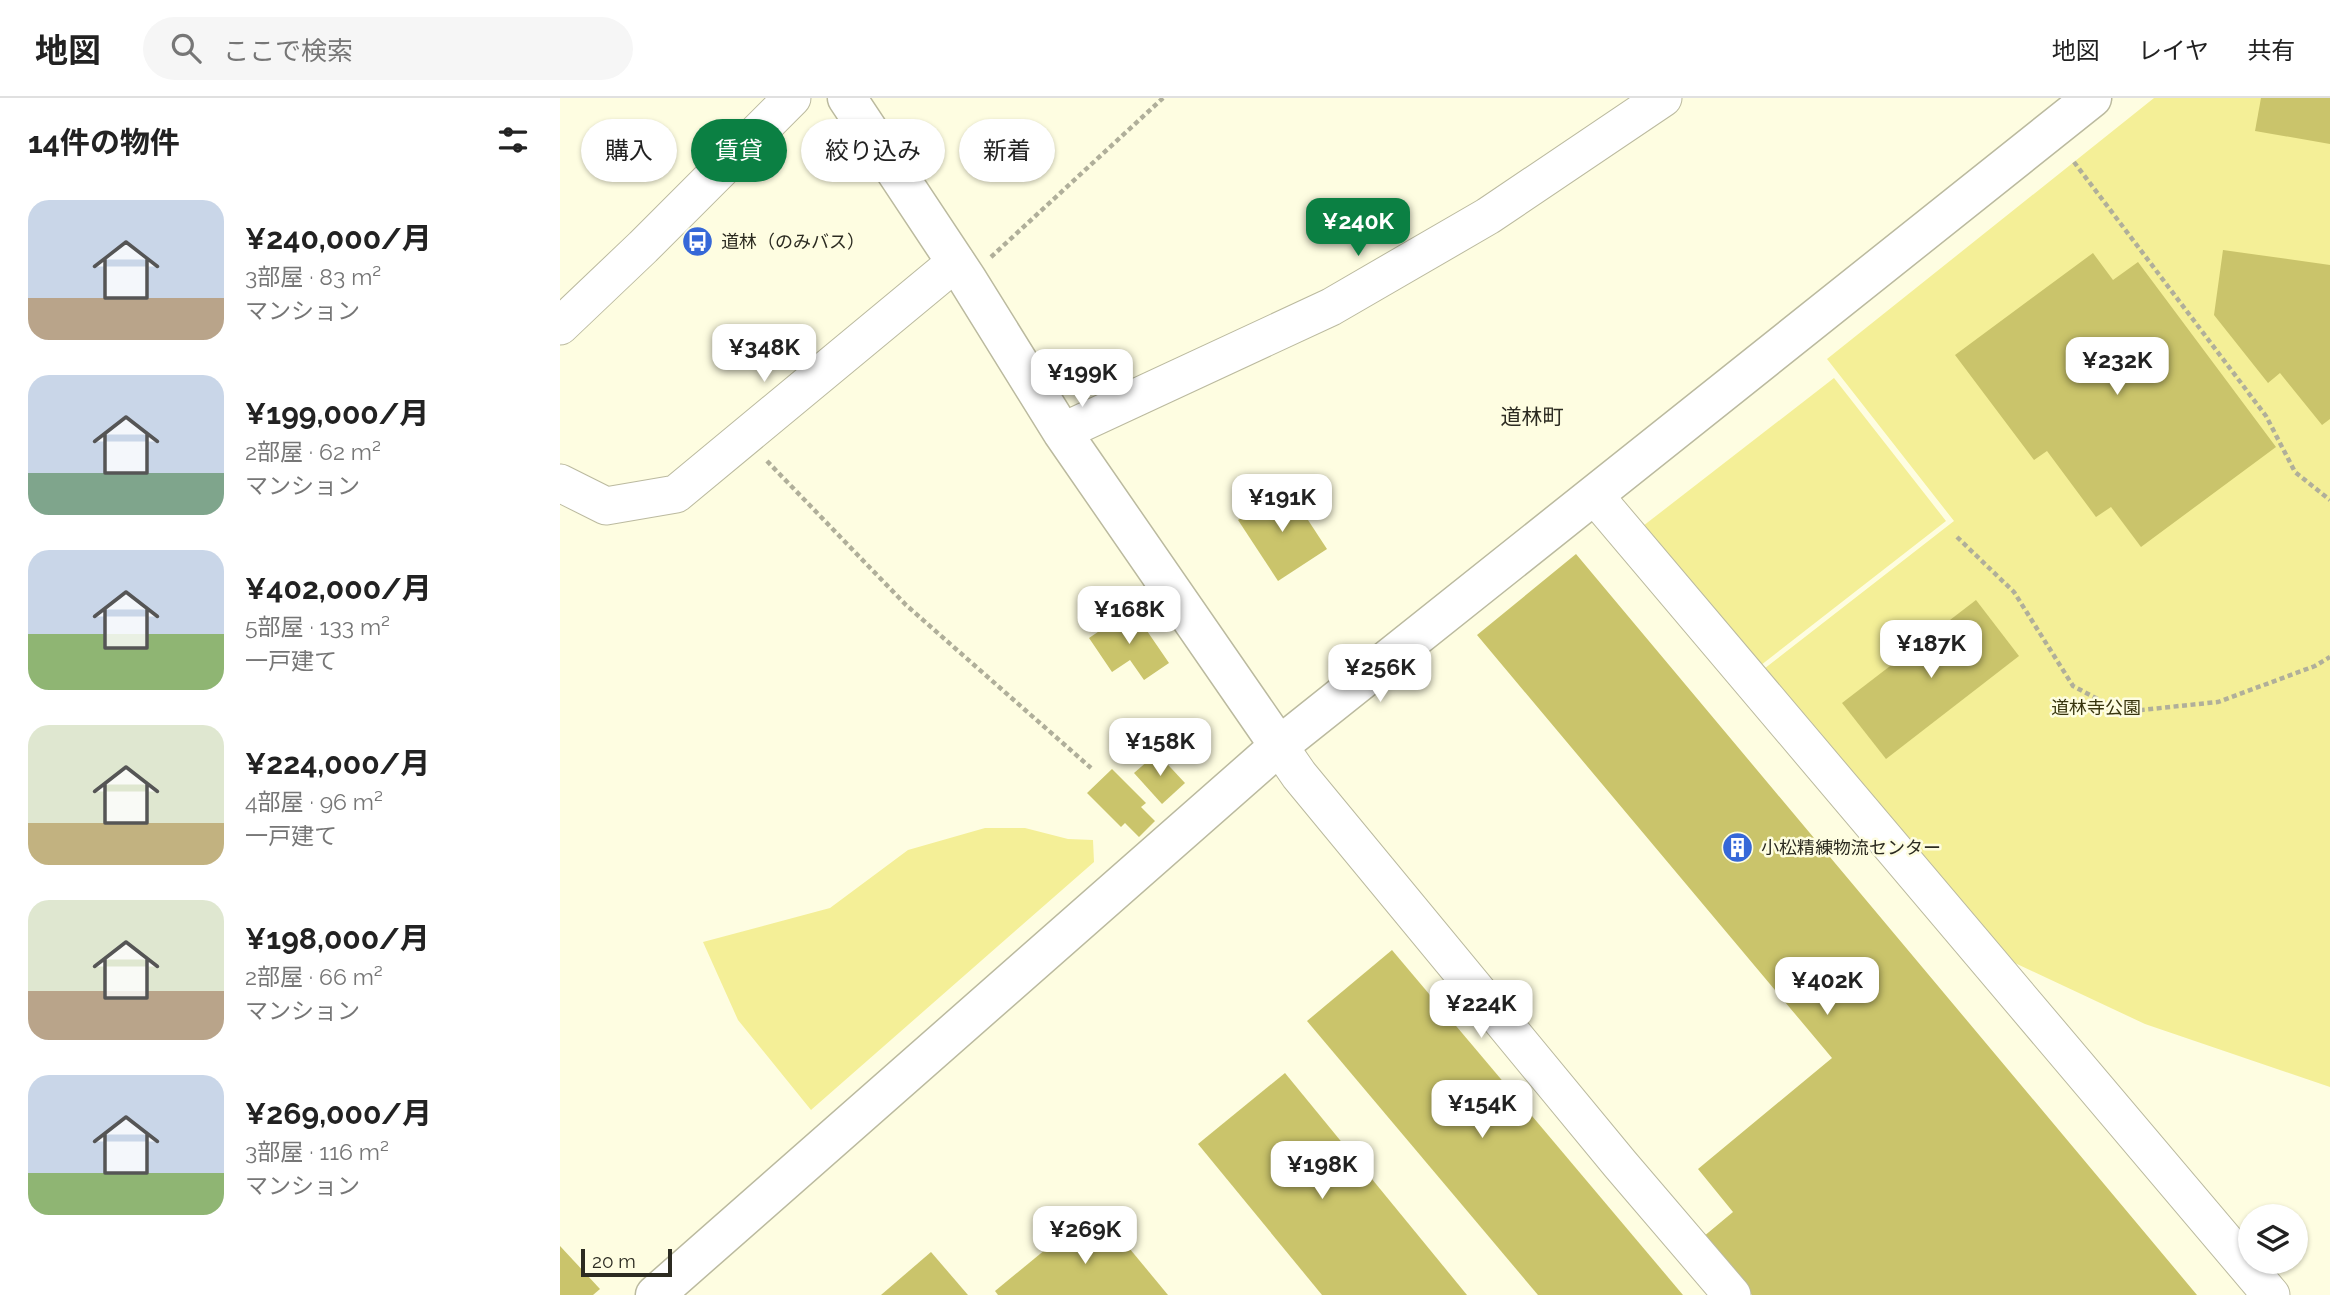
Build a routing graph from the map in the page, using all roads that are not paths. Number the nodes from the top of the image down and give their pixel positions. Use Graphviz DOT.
graph roads {
  1 [pos="792,98"];
  2 [pos="847,98"];
  3 [pos="1663,98"];
  4 [pos="2092,98"];
  5 [pos="961,271"];
  6 [pos="560,326"];
  7 [pos="1062,432"];
  8 [pos="560,483"];
  9 [pos="1594,495"];
  10 [pos="1279,746"];
  11 [pos="655,1295"];
  12 [pos="1732,1295"];
  13 [pos="2271,1295"];
  1 -- 6 [label="street"];
  2 -- 5 [label="street"];
  3 -- 7 [label="street"];
  4 -- 9 [label="street"];
  5 -- 7 [label="street"];
  5 -- 8 [label="street"];
  7 -- 10 [label="street"];
  9 -- 10 [label="street"];
  9 -- 13 [label="street"];
  10 -- 11 [label="street"];
  10 -- 12 [label="street"];
}
